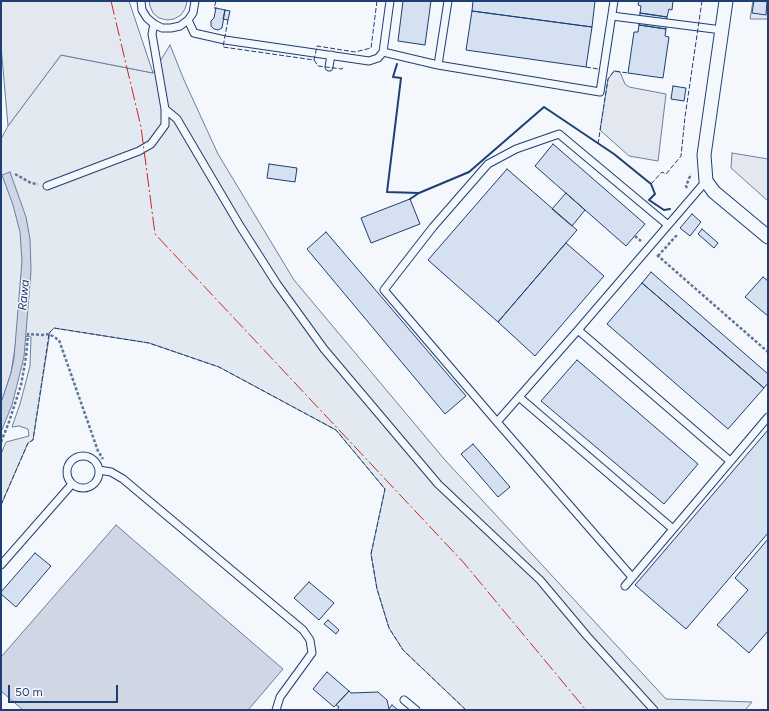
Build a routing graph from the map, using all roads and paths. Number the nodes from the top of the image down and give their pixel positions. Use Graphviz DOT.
graph roads {
  1 [pos="141,1"];
  2 [pos="195,1"];
  3 [pos="390,1"];
  4 [pos="448,1"];
  5 [pos="614,1"];
  6 [pos="726,1"];
  7 [pos="612,16"];
  8 [pos="188,20"];
  9 [pos="154,24"];
  10 [pos="722,30"];
  11 [pos="383,52"];
  12 [pos="331,55"];
  13 [pos="438,65"];
  14 [pos="329,67"];
  15 [pos="165,109"];
  16 [pos="15,174"];
  17 [pos="706,181"];
  18 [pos="47,186"];
  19 [pos="668,225"];
  20 [pos="635,236"];
  21 [pos="768,237"];
  22 [pos="649,248"];
  23 [pos="578,330"];
  24 [pos="768,352"];
  25 [pos="520,397"];
  26 [pos="768,417"];
  27 [pos="497,422"];
  28 [pos="1,442"];
  29 [pos="730,461"];
  30 [pos="99,470"];
  31 [pos="111,472"];
  32 [pos="72,484"];
  33 [pos="673,529"];
  34 [pos="1,565"];
  35 [pos="632,577"];
  36 [pos="625,586"];
  37 [pos="404,700"];
  38 [pos="276,710"];
  39 [pos="416,710"];
  40 [pos="654,710"];
  1 -- 9 [label="lane"];
  2 -- 8 [label="lane"];
  3 -- 11 [label="lane"];
  4 -- 13 [label="lane"];
  5 -- 7 [label="lane"];
  6 -- 10 [label="street"];
  7 -- 10 [label="lane"];
  7 -- 13 [label="lane"];
  8 -- 9 [label="lane"];
  8 -- 12 [label="lane"];
  9 -- 15 [label="lane"];
  10 -- 17 [label="street"];
  11 -- 12 [label="lane"];
  11 -- 13 [label="lane"];
  12 -- 14 [label="lane"];
  15 -- 18 [label="lane"];
  15 -- 40 [label="lane"];
  16 -- 18 [label="path"];
  17 -- 19 [label="lane"];
  17 -- 21 [label="street"];
  19 -- 22 [label="lane"];
  19 -- 27 [label="lane"];
  20 -- 22 [label="path"];
  22 -- 23 [label="lane"];
  22 -- 24 [label="path"];
  23 -- 25 [label="lane"];
  23 -- 29 [label="lane"];
  25 -- 27 [label="lane"];
  25 -- 33 [label="lane"];
  26 -- 29 [label="lane"];
  27 -- 35 [label="lane"];
  28 -- 31 [label="path"];
  29 -- 33 [label="lane"];
  30 -- 31 [label="lane"];
  30 -- 32 [label="lane"];
  30 -- 32 [label="lane"];
  31 -- 38 [label="lane"];
  32 -- 34 [label="lane"];
  33 -- 35 [label="lane"];
  35 -- 36 [label="lane"];
  37 -- 39 [label="lane"];
}
